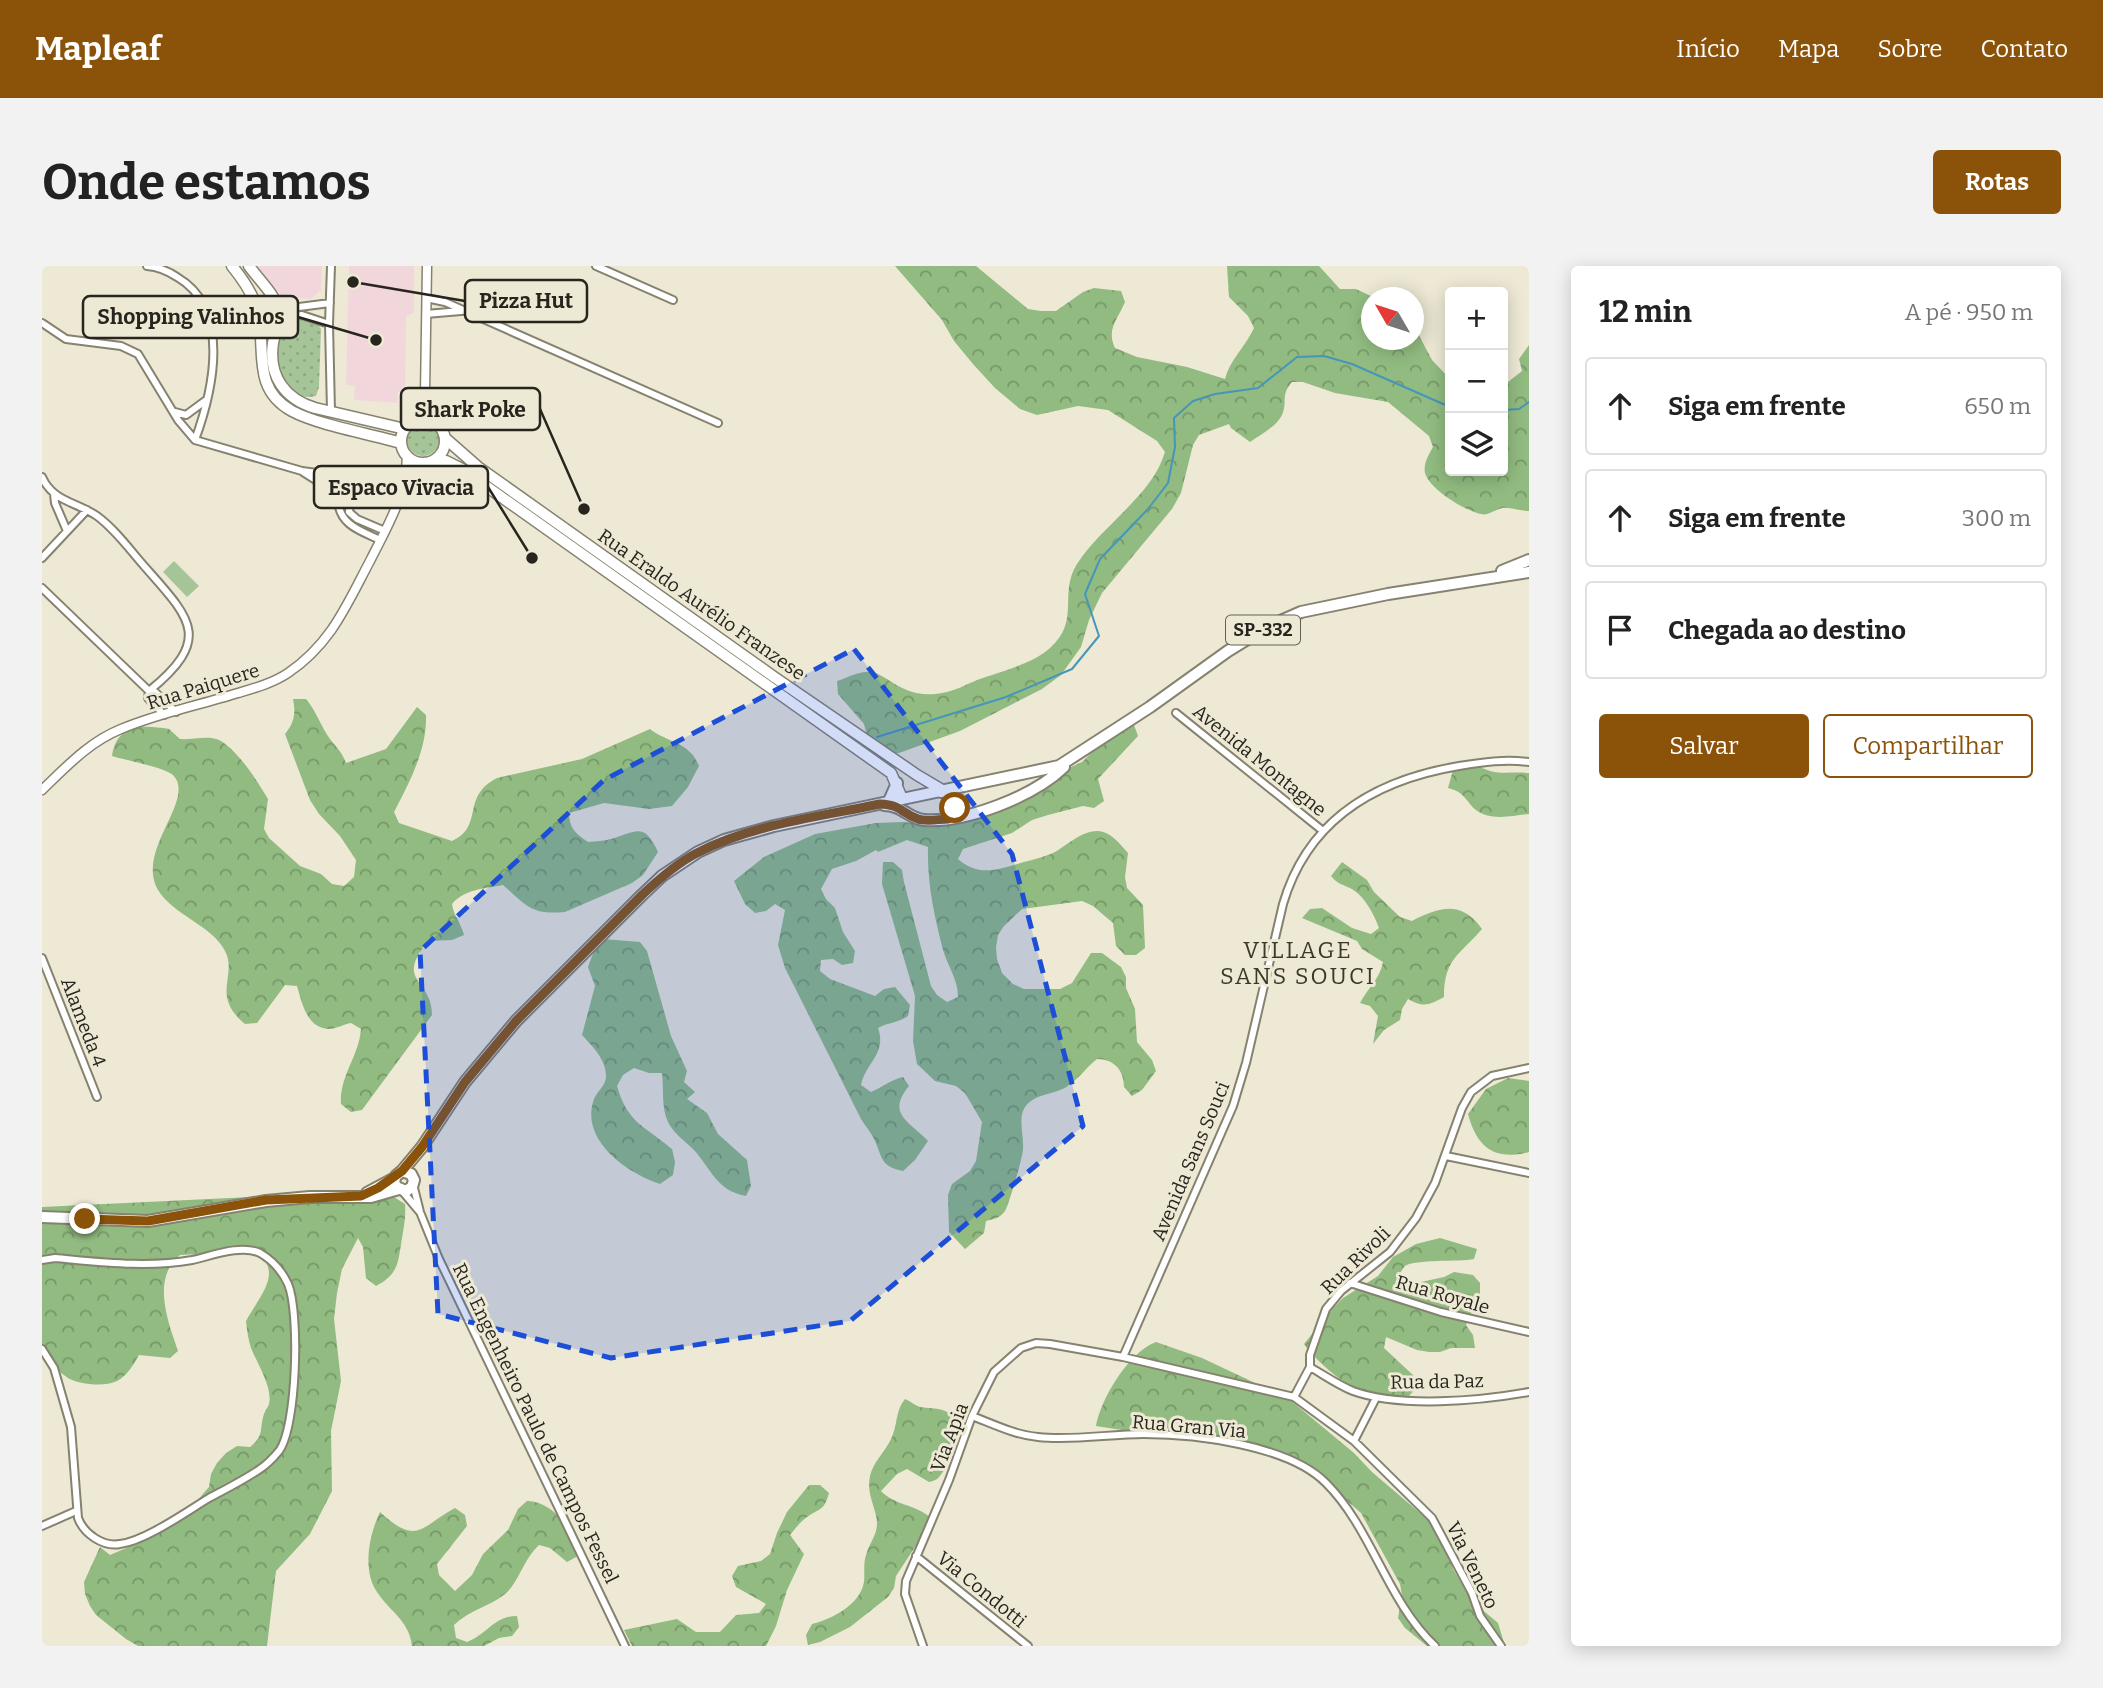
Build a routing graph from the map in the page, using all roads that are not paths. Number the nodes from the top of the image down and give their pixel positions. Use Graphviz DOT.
graph roads {
  1 [pos="147,266"];
  2 [pos="232,266"];
  3 [pos="249,266"];
  4 [pos="331,266"];
  5 [pos="428,266"];
  6 [pos="596,266"];
  7 [pos="273,298"];
  8 [pos="426,298"];
  9 [pos="673,300"];
  10 [pos="255,303"];
  11 [pos="330,303"];
  12 [pos="463,310"];
  13 [pos="426,314"];
  14 [pos="278,317"];
  15 [pos="42,323"];
  16 [pos="329,324"];
  17 [pos="425,394"];
  18 [pos="205,401"];
  19 [pos="331,411"];
  20 [pos="173,412"];
  21 [pos="436,423"];
  22 [pos="718,423"];
  23 [pos="409,425"];
  24 [pos="445,438"];
  25 [pos="195,440"];
  26 [pos="401,443"];
  27 [pos="407,455"];
  28 [pos="429,461"];
  29 [pos="302,471"];
  30 [pos="42,477"];
  31 [pos="347,477"];
  32 [pos="407,477"];
  33 [pos="333,491"];
  34 [pos="54,494"];
  35 [pos="338,500"];
  36 [pos="350,502"];
  37 [pos="87,510"];
  38 [pos="67,531"];
  39 [pos="385,531"];
  40 [pos="380,540"];
  41 [pos="42,558"];
  42 [pos="1529,559"];
  43 [pos="1529,572"];
  44 [pos="1487,578"];
  45 [pos="42,589"];
  46 [pos="149,691"];
  47 [pos="176,712"];
  48 [pos="1176,713"];
  49 [pos="164,715"];
  50 [pos="1072,760"];
  51 [pos="1529,762"];
  52 [pos="897,783"];
  53 [pos="42,790"];
  54 [pos="944,791"];
  55 [pos="902,798"];
  56 [pos="885,803"];
  57 [pos="913,815"];
  58 [pos="948,819"];
  59 [pos="1323,831"];
  60 [pos="42,958"];
  61 [pos="1529,1068"];
  62 [pos="97,1097"];
  63 [pos="1446,1156"];
  64 [pos="1529,1173"];
  65 [pos="406,1177"];
  66 [pos="401,1190"];
  67 [pos="361,1196"];
  68 [pos="420,1212"];
  69 [pos="42,1217"];
  70 [pos="42,1260"];
  71 [pos="1350,1283"];
  72 [pos="1529,1332"];
  73 [pos="42,1349"];
  74 [pos="1123,1357"];
  75 [pos="1310,1367"];
  76 [pos="1529,1392"];
  77 [pos="1294,1397"];
  78 [pos="1376,1398"];
  79 [pos="972,1416"];
  80 [pos="1354,1441"];
  81 [pos="76,1511"];
  82 [pos="42,1526"];
  83 [pos="916,1556"];
  84 [pos="625,1646"];
  85 [pos="923,1646"];
  86 [pos="1027,1646"];
  87 [pos="1435,1646"];
  88 [pos="1501,1646"];
  1 -- 18 [label="street"];
  2 -- 10 [label="main road"];
  3 -- 7 [label="main road"];
  4 -- 11 [label="street"];
  5 -- 8 [label="street"];
  6 -- 9 [label="street"];
  7 -- 11 [label="street"];
  7 -- 14 [label="main road"];
  8 -- 12 [label="street"];
  8 -- 13 [label="street"];
  10 -- 14 [label="main road"];
  10 -- 26 [label="main road"];
  11 -- 16 [label="street"];
  12 -- 13 [label="street"];
  12 -- 22 [label="street"];
  13 -- 17 [label="street"];
  14 -- 16 [label="street"];
  14 -- 19 [label="main road"];
  15 -- 20 [label="street"];
  16 -- 19 [label="street"];
  17 -- 21 [label="street"];
  17 -- 23 [label="street"];
  18 -- 20 [label="street"];
  18 -- 25 [label="street"];
  19 -- 23 [label="main road"];
  20 -- 25 [label="street"];
  21 -- 23 [label="main road"];
  21 -- 24 [label="main road"];
  23 -- 26 [label="main road"];
  24 -- 28 [label="main road"];
  24 -- 54 [label="main road, Rua Eraldo Aurélio Franzese"];
  25 -- 29 [label="street"];
  26 -- 27 [label="main road"];
  27 -- 28 [label="main road"];
  27 -- 32 [label="street, Rua Paiquere"];
  28 -- 32 [label="street"];
  28 -- 52 [label="main road, Rua Eraldo Aurélio Franzese"];
  29 -- 31 [label="street"];
  29 -- 33 [label="street"];
  30 -- 34 [label="street"];
  31 -- 33 [label="street"];
  31 -- 36 [label="street"];
  32 -- 39 [label="street, Rua Paiquere"];
  33 -- 35 [label="street"];
  34 -- 37 [label="street"];
  34 -- 38 [label="street"];
  35 -- 36 [label="street"];
  35 -- 40 [label="street"];
  36 -- 39 [label="street"];
  37 -- 38 [label="street"];
  37 -- 46 [label="street"];
  38 -- 41 [label="street"];
  39 -- 40 [label="street, Rua Paiquere"];
  40 -- 47 [label="street, Rua Paiquere"];
  42 -- 44 [label="main road, SP-332"];
  43 -- 44 [label="main road, SP-332"];
  44 -- 50 [label="main road, SP-332"];
  45 -- 46 [label="street"];
  46 -- 47 [label="street"];
  46 -- 49 [label="street"];
  47 -- 49 [label="street, Rua Paiquere"];
  48 -- 59 [label="street, Avenida Montagne"];
  49 -- 53 [label="street, Rua Paiquere"];
  50 -- 54 [label="main road, SP-332"];
  50 -- 58 [label="main road, SP-332"];
  51 -- 59 [label="street, Avenida Sans Souci"];
  52 -- 55 [label="main road, Rua Eraldo Aurélio Franzese"];
  52 -- 56 [label="main road"];
  54 -- 55 [label="main road, SP-332"];
  54 -- 57 [label="main road"];
  54 -- 58 [label="main road"];
  55 -- 56 [label="main road, SP-332"];
  55 -- 57 [label="main road"];
  56 -- 57 [label="main road, SP-332"];
  56 -- 65 [label="main road, SP-332"];
  57 -- 58 [label="main road, SP-332"];
  59 -- 74 [label="street, Avenida Sans Souci"];
  60 -- 62 [label="street, Alameda 4"];
  61 -- 63 [label="street, Rua Rivoli"];
  63 -- 64 [label="street"];
  63 -- 71 [label="street, Rua Rivoli"];
  65 -- 66 [label="main road"];
  65 -- 67 [label="main road"];
  65 -- 68 [label="street, Rua Engenheiro Paulo de Campos Fessel"];
  66 -- 67 [label="main road"];
  66 -- 68 [label="street, Rua Engenheiro Paulo de Campos Fessel"];
  67 -- 69 [label="main road"];
  68 -- 84 [label="street, Rua Engenheiro Paulo de Campos Fessel"];
  70 -- 81 [label="street"];
  71 -- 72 [label="street, Rua Royale"];
  71 -- 75 [label="street, Rua Rivoli"];
  73 -- 81 [label="street"];
  74 -- 77 [label="street, Via Veneto"];
  74 -- 79 [label="street, Via Apia"];
  75 -- 77 [label="street, Rua Rivoli"];
  75 -- 78 [label="street, Rua da Paz"];
  76 -- 78 [label="street, Rua da Paz"];
  77 -- 80 [label="street, Via Veneto"];
  78 -- 80 [label="street"];
  79 -- 83 [label="street, Via Apia"];
  79 -- 87 [label="street, Rua Gran Via"];
  80 -- 88 [label="street, Via Veneto"];
  81 -- 82 [label="street"];
  83 -- 85 [label="street, Via Apia"];
  83 -- 86 [label="street, Via Condotti"];
}
